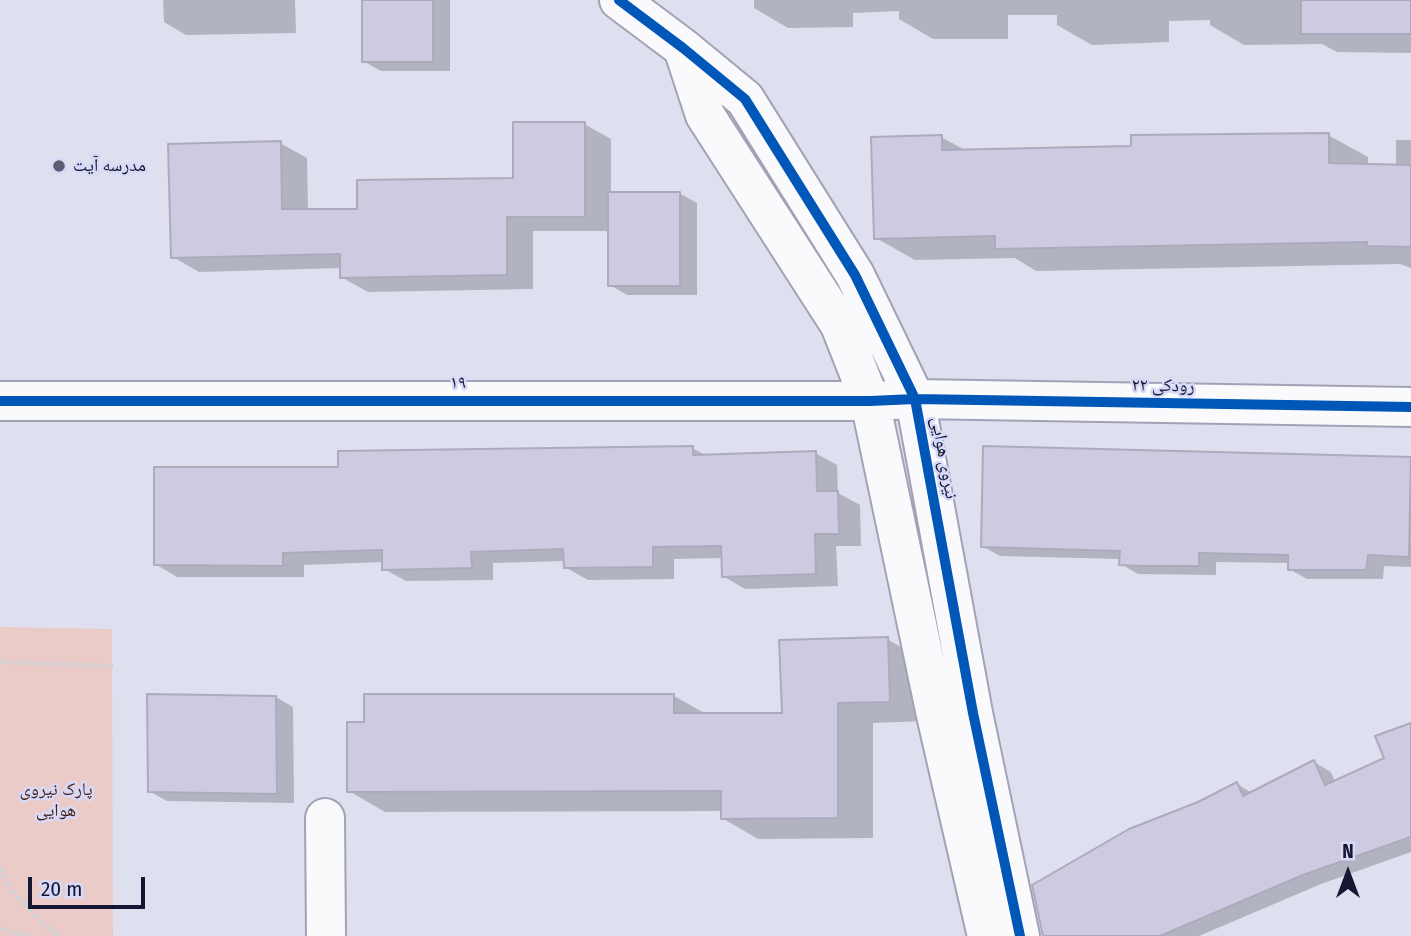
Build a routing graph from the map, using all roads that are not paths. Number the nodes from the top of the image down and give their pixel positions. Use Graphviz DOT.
graph roads {
  1 [pos="619,0"];
  2 [pos="683,48"];
  3 [pos="915,399"];
  4 [pos="0,401"];
  5 [pos="870,401"];
  6 [pos="1411,407"];
  7 [pos="325,818"];
  8 [pos="326,936"];
  9 [pos="987,936"];
  10 [pos="1020,936"];
  1 -- 2 [label="street, نیروی هوایی"];
  2 -- 3 [label="street, نیروی هوایی"];
  2 -- 5 [label="street"];
  3 -- 5 [label="street, ۱۹"];
  3 -- 6 [label="street, رودکی ۲۲"];
  3 -- 10 [label="street, نیروی هوایی"];
  4 -- 5 [label="street, ۱۹"];
  5 -- 9 [label="street"];
  7 -- 8 [label="street"];
}
